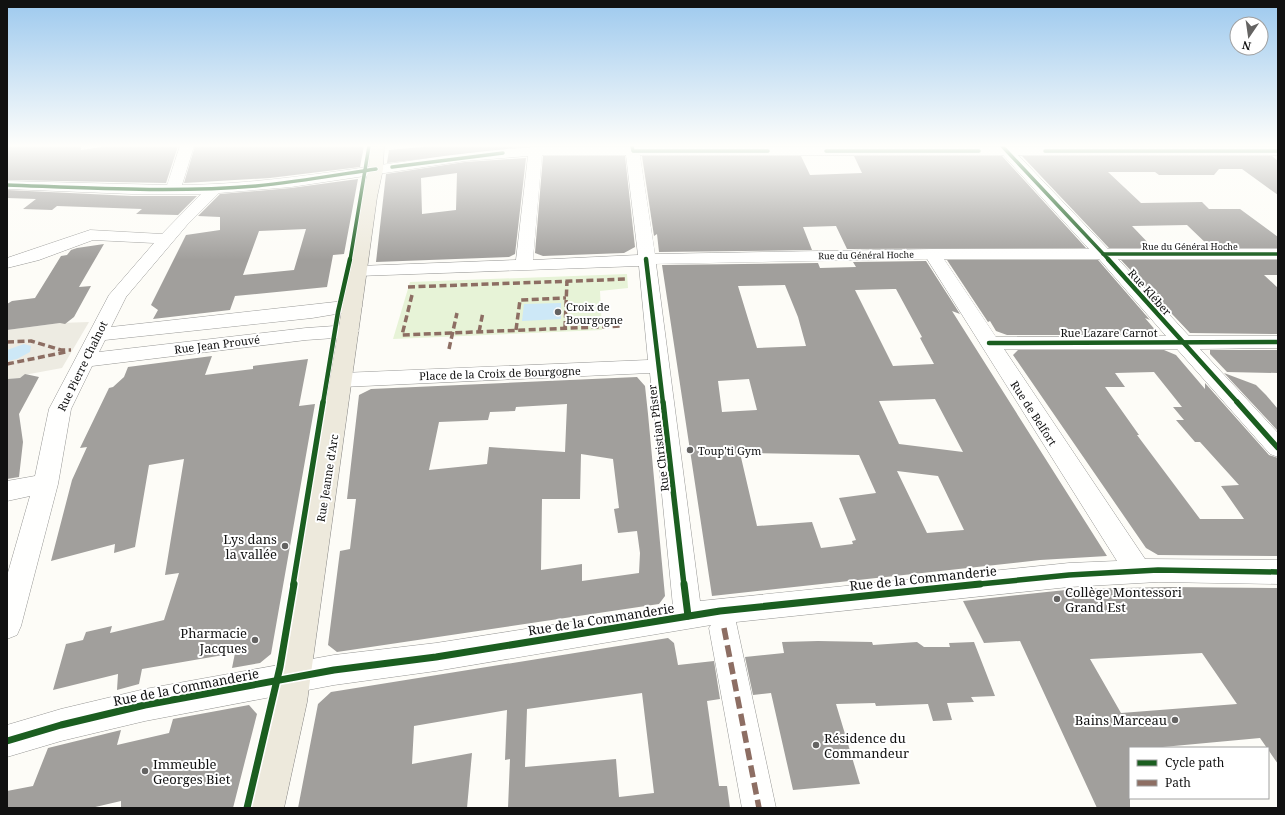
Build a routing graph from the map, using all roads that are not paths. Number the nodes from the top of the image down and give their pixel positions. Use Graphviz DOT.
graph roads {
  1 [pos="175,184"];
  2 [pos="268,184"];
  3 [pos="372,184"];
  4 [pos="532,184"];
  5 [pos="636,184"];
  6 [pos="1038,184"];
  7 [pos="7,185"];
  8 [pos="216,188"];
  9 [pos="173,190"];
  10 [pos="167,239"];
  11 [pos="932,254"];
  12 [pos="1103,254"];
  13 [pos="1278,254"];
  14 [pos="646,259"];
  15 [pos="7,263"];
  16 [pos="524,266"];
  17 [pos="358,272"];
  18 [pos="353,306"];
  19 [pos="349,331"];
  20 [pos="97,335"];
  21 [pos="1182,342"];
  22 [pos="1278,342"];
  23 [pos="989,343"];
  24 [pos="85,360"];
  25 [pos="659,366"];
  26 [pos="342,380"];
  27 [pos="1278,448"];
  28 [pos="46,484"];
  29 [pos="7,491"];
  30 [pos="1138,571"];
  31 [pos="1278,572"];
  32 [pos="688,616"];
  33 [pos="7,626"];
  34 [pos="724,628"];
  35 [pos="295,677"];
  36 [pos="7,741"];
  37 [pos="267,808"];
  38 [pos="759,808"];
  1 -- 9 [label="street"];
  2 -- 8 [label="street"];
  3 -- 17 [label="main road, Rue Jeanne d'Arc"];
  4 -- 16 [label="street"];
  5 -- 14 [label="street, Rue Christian Pfister"];
  6 -- 12 [label="street, Rue Kléber"];
  7 -- 9 [label="street"];
  8 -- 9 [label="street"];
  8 -- 10 [label="street, Rue Pierre Chalnot"];
  10 -- 15 [label="street"];
  10 -- 20 [label="street, Rue Pierre Chalnot"];
  11 -- 12 [label="street, Rue du Général Hoche"];
  11 -- 14 [label="street, Rue du Général Hoche"];
  11 -- 23 [label="street, Rue de Belfort"];
  12 -- 13 [label="street, Rue du Général Hoche"];
  12 -- 21 [label="street, Rue Kléber"];
  14 -- 16 [label="street"];
  14 -- 25 [label="street, Rue Christian Pfister"];
  16 -- 17 [label="street"];
  17 -- 18 [label="main road, Rue Jeanne d'Arc"];
  18 -- 19 [label="main road, Rue Jeanne d'Arc"];
  18 -- 20 [label="street, Rue Jean Prouvé"];
  19 -- 24 [label="street, Rue Jean Prouvé"];
  19 -- 26 [label="main road, Rue Jeanne d'Arc"];
  20 -- 24 [label="street, Rue Pierre Chalnot"];
  21 -- 22 [label="street, Rue Lazare Carnot"];
  21 -- 23 [label="street, Rue Lazare Carnot"];
  21 -- 27 [label="street, Rue Kléber"];
  23 -- 30 [label="street, Rue de Belfort"];
  24 -- 28 [label="street, Rue Pierre Chalnot"];
  25 -- 26 [label="street, Place de la Croix de Bourgogne"];
  25 -- 32 [label="street, Rue Christian Pfister"];
  26 -- 35 [label="main road, Rue Jeanne d'Arc"];
  28 -- 29 [label="street"];
  28 -- 33 [label="street, Rue Pierre Chalnot"];
  30 -- 31 [label="street, Rue de la Commanderie"];
  30 -- 32 [label="street, Rue de la Commanderie"];
  32 -- 35 [label="street, Rue de la Commanderie"];
  34 -- 38 [label="street"];
  35 -- 36 [label="street, Rue de la Commanderie"];
  35 -- 37 [label="main road, Rue Jeanne d'Arc"];
}
